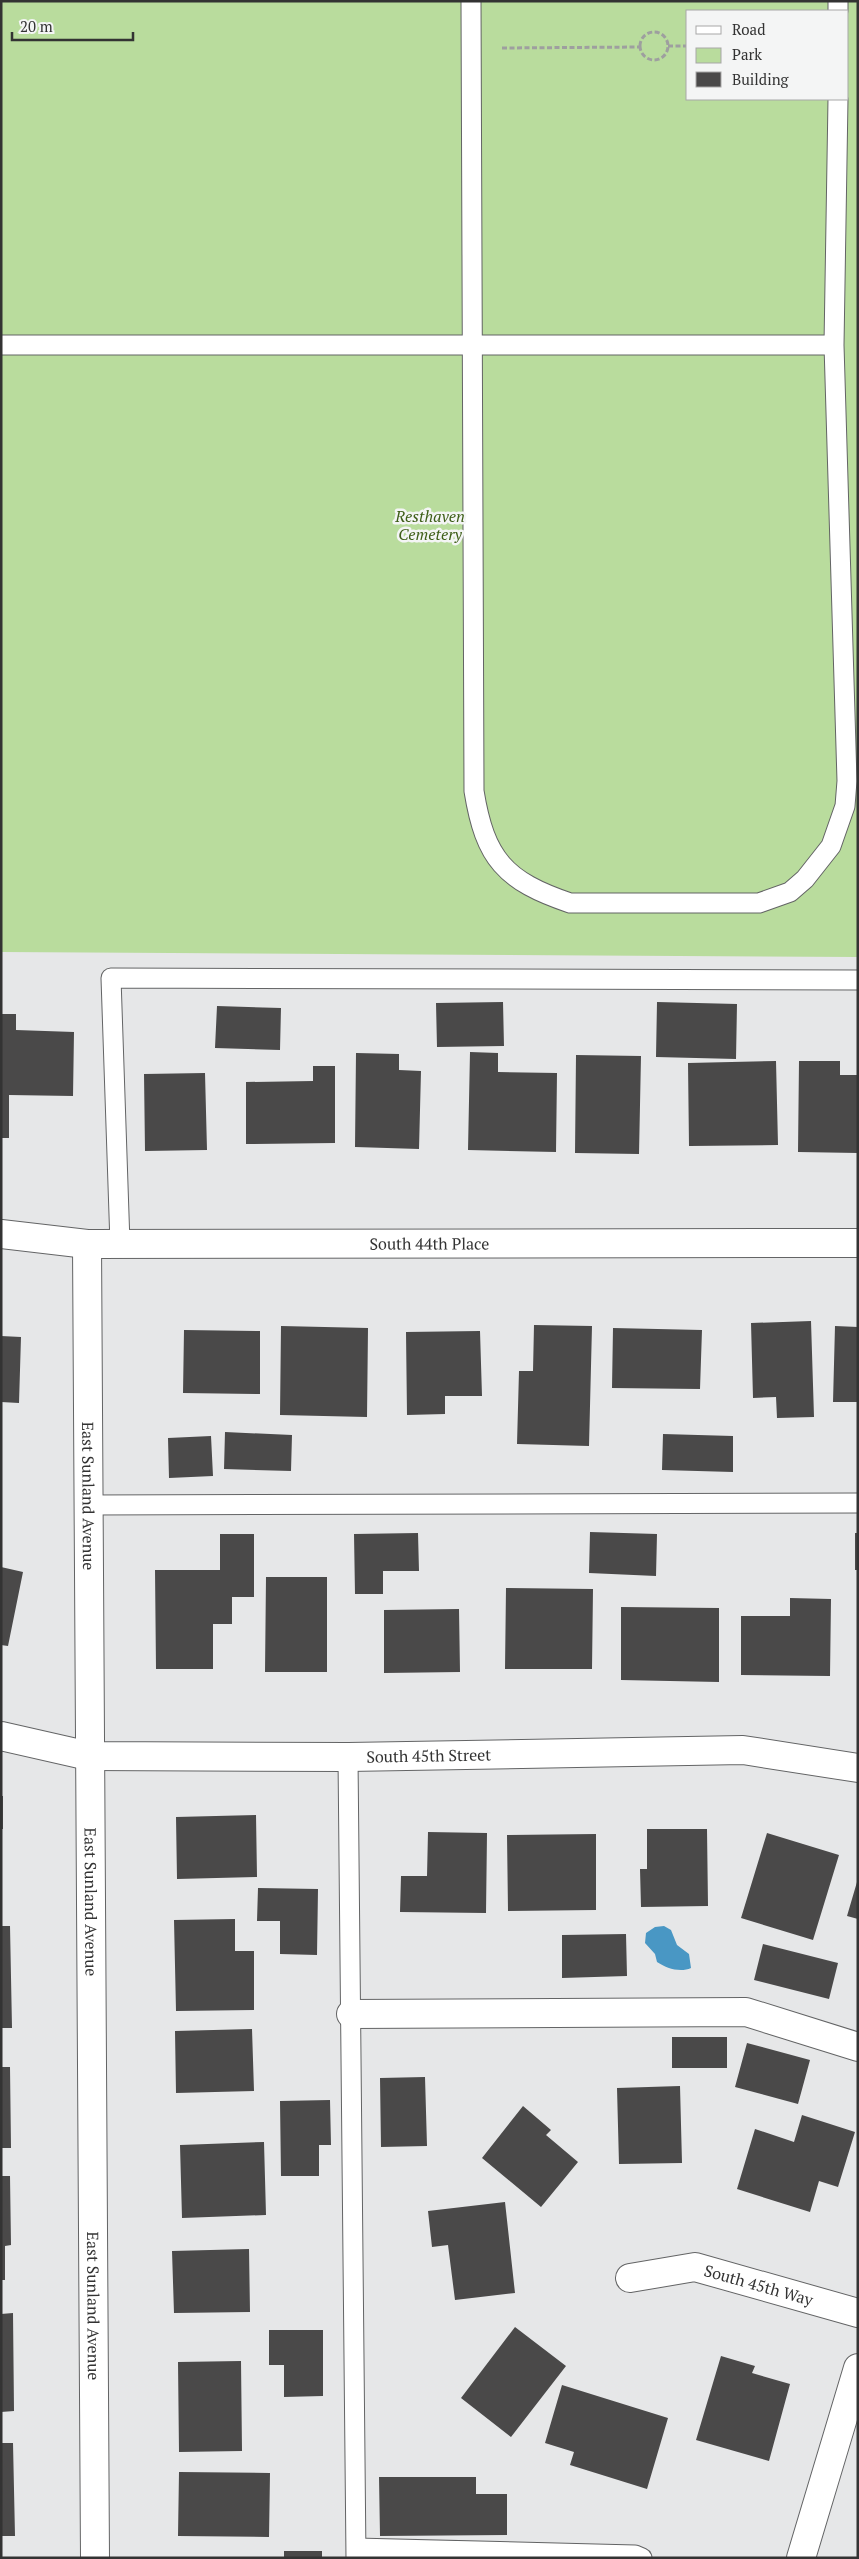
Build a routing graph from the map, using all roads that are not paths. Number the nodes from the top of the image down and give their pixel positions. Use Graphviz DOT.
graph roads {
  1 [pos="471,1"];
  2 [pos="838,100"];
  3 [pos="1,345"];
  4 [pos="474,345"];
  5 [pos="834,345"];
  6 [pos="858,980"];
  7 [pos="1,1234"];
  8 [pos="87,1244"];
  9 [pos="120,1244"];
  10 [pos="858,1244"];
  11 [pos="858,1503"];
  12 [pos="88,1505"];
  13 [pos="1,1736"];
  14 [pos="89,1756"];
  15 [pos="348,1757"];
  16 [pos="858,1768"];
  17 [pos="351,2014"];
  18 [pos="858,2047"];
  19 [pos="630,2278"];
  20 [pos="858,2313"];
  21 [pos="858,2368"];
  22 [pos="356,2553"];
  23 [pos="95,2558"];
  24 [pos="642,2558"];
  25 [pos="801,2558"];
  1 -- 4 [label="lane"];
  2 -- 5 [label="lane"];
  3 -- 4 [label="lane"];
  4 -- 5 [label="lane"];
  4 -- 5 [label="lane"];
  6 -- 9 [label="lane"];
  7 -- 8 [label="street, South 44th Place"];
  8 -- 9 [label="street, South 44th Place"];
  8 -- 12 [label="street, East Sunland Avenue"];
  9 -- 10 [label="street, South 44th Place"];
  11 -- 12 [label="lane"];
  12 -- 14 [label="street, East Sunland Avenue"];
  13 -- 14 [label="street, South 45th Street"];
  14 -- 15 [label="street, South 45th Street"];
  14 -- 23 [label="street, East Sunland Avenue"];
  15 -- 16 [label="street, South 45th Street"];
  15 -- 17 [label="lane"];
  17 -- 18 [label="street"];
  17 -- 22 [label="lane"];
  19 -- 20 [label="street, South 45th Way"];
  21 -- 25 [label="street"];
  22 -- 24 [label="lane"];
}
